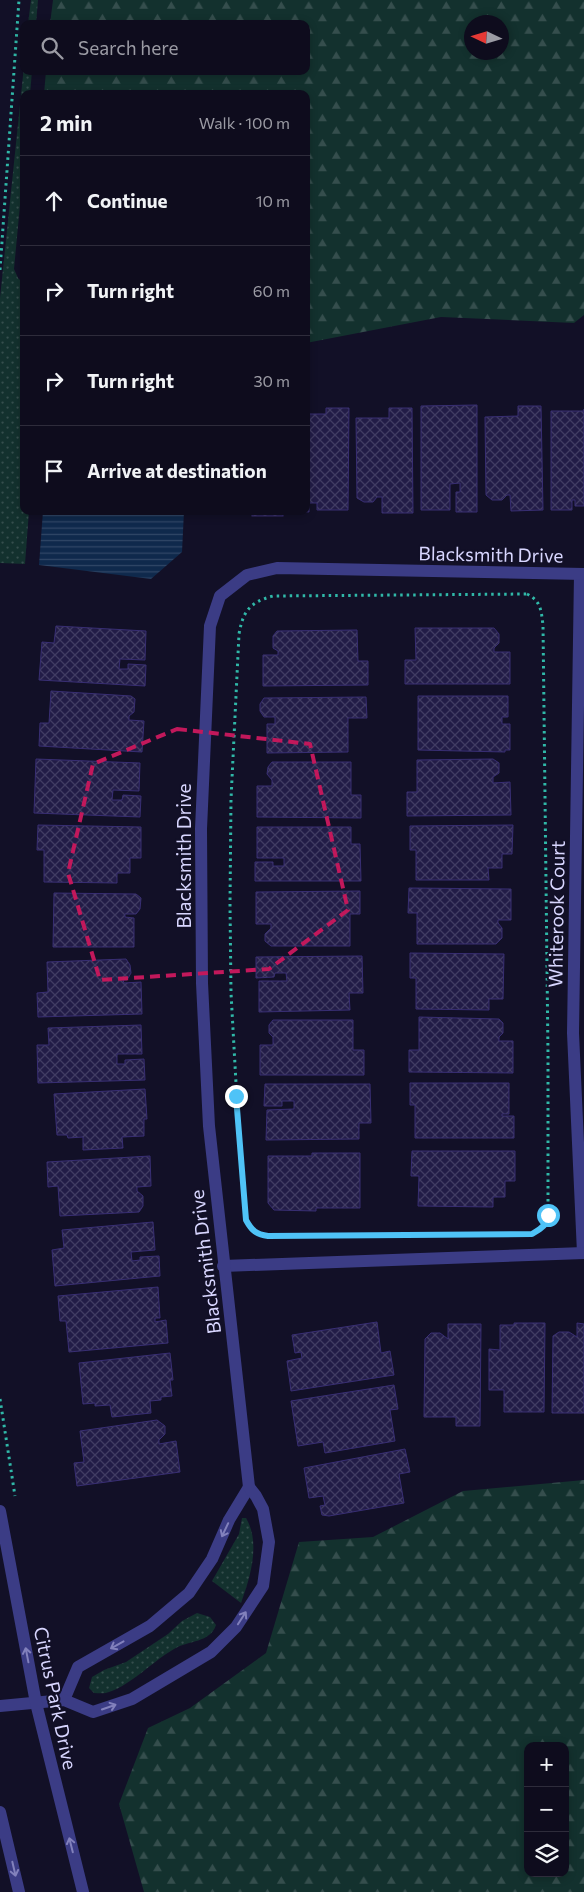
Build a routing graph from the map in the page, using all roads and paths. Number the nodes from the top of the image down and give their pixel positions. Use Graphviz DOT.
graph roads {
  1 [pos="19,0"];
  2 [pos="0,270"];
  3 [pos="582,574"];
  4 [pos="246,1220"];
  5 [pos="584,1253"];
  6 [pos="223,1266"];
  7 [pos="249,1487"];
  8 [pos="0,1511"];
  9 [pos="64,1700"];
  10 [pos="36,1703"];
  11 [pos="0,1706"];
  12 [pos="0,1812"];
  13 [pos="19,1892"];
  14 [pos="83,1892"];
  1 -- 2 [label="path"];
  3 -- 5 [label="street, Whiterook Court"];
  3 -- 6 [label="street, Blacksmith Drive"];
  4 -- 4 [label="path"];
  5 -- 6 [label="street"];
  6 -- 7 [label="street, Blacksmith Drive"];
  7 -- 9 [label="street, one-way"];
  9 -- 7 [label="street, Blacksmith Drive, one-way"];
  10 -- 8 [label="street, Citrus Park Drive, one-way"];
  9 -- 10 [label="street, Blacksmith Drive"];
  10 -- 11 [label="street, Blacksmith Drive"];
  14 -- 10 [label="street, Citrus Park Drive, one-way"];
  12 -- 13 [label="street, one-way"];
}
